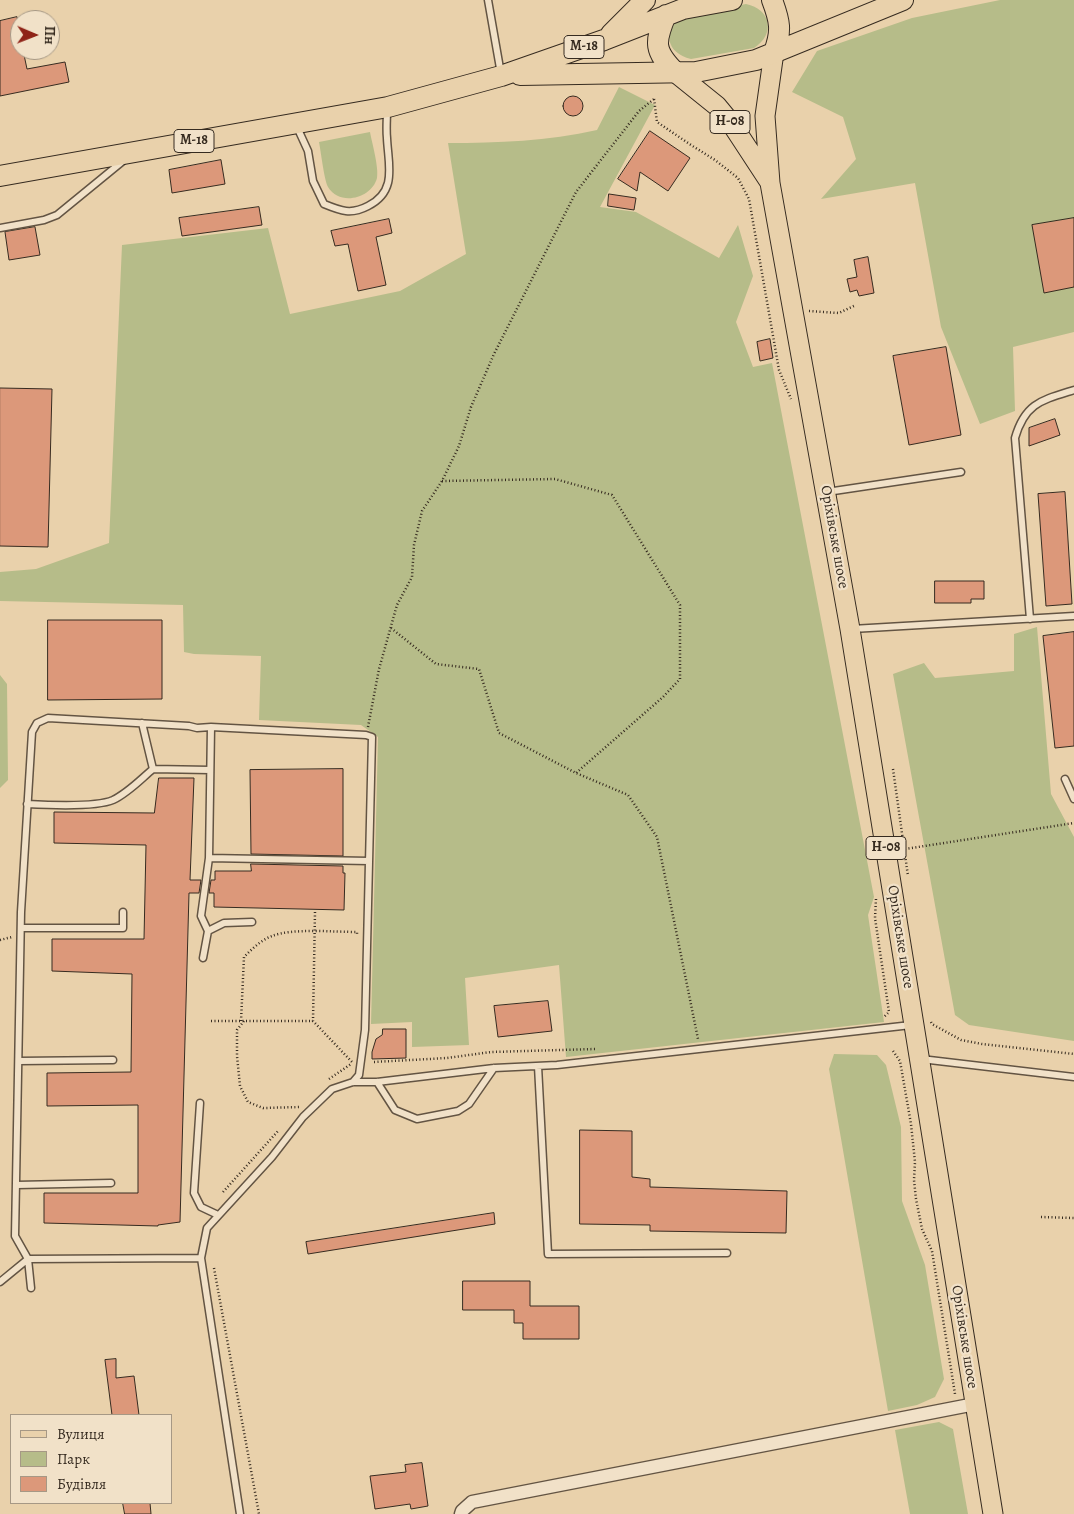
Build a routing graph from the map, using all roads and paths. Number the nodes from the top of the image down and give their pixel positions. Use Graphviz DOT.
graph roads {
  1 [pos="488,0"];
  2 [pos="645,0"];
  3 [pos="732,0"];
  4 [pos="772,0"];
  5 [pos="903,0"];
  6 [pos="670,8"];
  7 [pos="604,40"];
  8 [pos="774,52"];
  9 [pos="676,73"];
  10 [pos="501,76"];
  11 [pos="388,107"];
  12 [pos="295,123"];
  13 [pos="132,152"];
  14 [pos="0,176"];
  15 [pos="770,183"];
  16 [pos="0,228"];
  17 [pos="856,305"];
  18 [pos="793,308"];
  19 [pos="771,330"];
  20 [pos="1074,390"];
  21 [pos="961,472"];
  22 [pos="442,481"];
  23 [pos="826,493"];
  24 [pos="1074,616"];
  25 [pos="1030,619"];
  26 [pos="391,628"];
  27 [pos="850,629"];
  28 [pos="142,723"];
  29 [pos="211,727"];
  30 [pos="366,735"];
  31 [pos="153,769"];
  32 [pos="210,770"];
  33 [pos="576,773"];
  34 [pos="1066,779"];
  35 [pos="1074,799"];
  36 [pos="27,804"];
  37 [pos="1074,823"];
  38 [pos="904,849"];
  39 [pos="209,858"];
  40 [pos="369,861"];
  41 [pos="123,912"];
  42 [pos="314,912"];
  43 [pos="252,922"];
  44 [pos="21,928"];
  45 [pos="208,931"];
  46 [pos="315,932"];
  47 [pos="357,932"];
  48 [pos="203,958"];
  49 [pos="211,1021"];
  50 [pos="242,1021"];
  51 [pos="313,1021"];
  52 [pos="923,1024"];
  53 [pos="590,1049"];
  54 [pos="700,1050"];
  55 [pos="893,1051"];
  56 [pos="1074,1054"];
  57 [pos="920,1059"];
  58 [pos="113,1060"];
  59 [pos="19,1061"];
  60 [pos="374,1062"];
  61 [pos="352,1063"];
  62 [pos="538,1066"];
  63 [pos="494,1068"];
  64 [pos="1074,1077"];
  65 [pos="353,1082"];
  66 [pos="377,1082"];
  67 [pos="200,1104"];
  68 [pos="300,1107"];
  69 [pos="111,1183"];
  70 [pos="17,1185"];
  71 [pos="218,1215"];
  72 [pos="1041,1217"];
  73 [pos="1074,1218"];
  74 [pos="728,1254"];
  75 [pos="201,1258"];
  76 [pos="28,1259"];
  77 [pos="214,1264"];
  78 [pos="0,1282"];
  79 [pos="32,1288"];
  80 [pos="966,1406"];
  81 [pos="240,1514"];
  82 [pos="259,1514"];
  83 [pos="462,1514"];
  84 [pos="993,1514"];
  1 -- 10 [label="lane"];
  2 -- 7 [label="highway"];
  3 -- 6 [label="highway, М-18"];
  4 -- 8 [label="highway, Н-08"];
  5 -- 8 [label="highway, М-18"];
  6 -- 7 [label="highway, М-18"];
  6 -- 9 [label="highway, Н-08"];
  7 -- 10 [label="highway, М-18"];
  8 -- 9 [label="highway, М-18"];
  8 -- 15 [label="main road, Оріхівське шосе / Н-08"];
  9 -- 10 [label="highway, М-18"];
  9 -- 15 [label="main road, Оріхівське шосе / Н-08"];
  10 -- 11 [label="highway, М-18"];
  11 -- 12 [label="highway, М-18"];
  11 -- 12 [label="lane"];
  12 -- 13 [label="highway, М-18"];
  13 -- 14 [label="highway, М-18"];
  13 -- 16 [label="lane"];
  15 -- 18 [label="main road, Оріхівське шосе / Н-08"];
  17 -- 18 [label="path"];
  18 -- 23 [label="main road, Оріхівське шосе / Н-08"];
  19 -- 22 [label="path"];
  20 -- 25 [label="lane"];
  21 -- 23 [label="lane"];
  22 -- 26 [label="path"];
  22 -- 33 [label="path"];
  23 -- 27 [label="main road, Оріхівське шосе / Н-08"];
  24 -- 25 [label="lane"];
  25 -- 27 [label="lane"];
  26 -- 30 [label="path"];
  26 -- 33 [label="path"];
  27 -- 52 [label="main road, Оріхівське шосе / Н-08"];
  28 -- 29 [label="lane"];
  28 -- 31 [label="lane"];
  28 -- 36 [label="lane"];
  29 -- 30 [label="lane"];
  29 -- 32 [label="lane"];
  30 -- 40 [label="lane"];
  31 -- 32 [label="lane"];
  31 -- 36 [label="lane"];
  32 -- 39 [label="lane"];
  33 -- 54 [label="path"];
  34 -- 35 [label="lane"];
  36 -- 44 [label="lane"];
  37 -- 38 [label="path"];
  39 -- 40 [label="lane"];
  39 -- 45 [label="lane"];
  40 -- 65 [label="lane"];
  41 -- 44 [label="lane"];
  42 -- 46 [label="path"];
  43 -- 45 [label="lane"];
  44 -- 59 [label="lane"];
  45 -- 48 [label="lane"];
  46 -- 47 [label="path"];
  46 -- 50 [label="path"];
  46 -- 51 [label="path"];
  49 -- 50 [label="path"];
  50 -- 51 [label="path"];
  50 -- 68 [label="path"];
  51 -- 61 [label="path"];
  52 -- 54 [label="lane"];
  52 -- 56 [label="path"];
  52 -- 57 [label="main road, Оріхівське шосе / Н-08"];
  53 -- 60 [label="path"];
  54 -- 62 [label="lane"];
  55 -- 80 [label="path"];
  57 -- 64 [label="lane"];
  57 -- 80 [label="main road, Оріхівське шосе / Н-08"];
  58 -- 59 [label="lane"];
  59 -- 70 [label="lane"];
  62 -- 63 [label="lane"];
  62 -- 74 [label="lane"];
  63 -- 66 [label="lane"];
  63 -- 66 [label="lane"];
  65 -- 66 [label="lane"];
  65 -- 71 [label="lane"];
  67 -- 71 [label="lane"];
  69 -- 70 [label="lane"];
  70 -- 76 [label="lane"];
  71 -- 75 [label="lane"];
  72 -- 73 [label="path"];
  75 -- 76 [label="lane"];
  75 -- 81 [label="lane"];
  76 -- 78 [label="lane"];
  76 -- 79 [label="lane"];
  77 -- 82 [label="path"];
  80 -- 83 [label="street"];
  80 -- 84 [label="main road, Оріхівське шосе / Н-08"];
}
